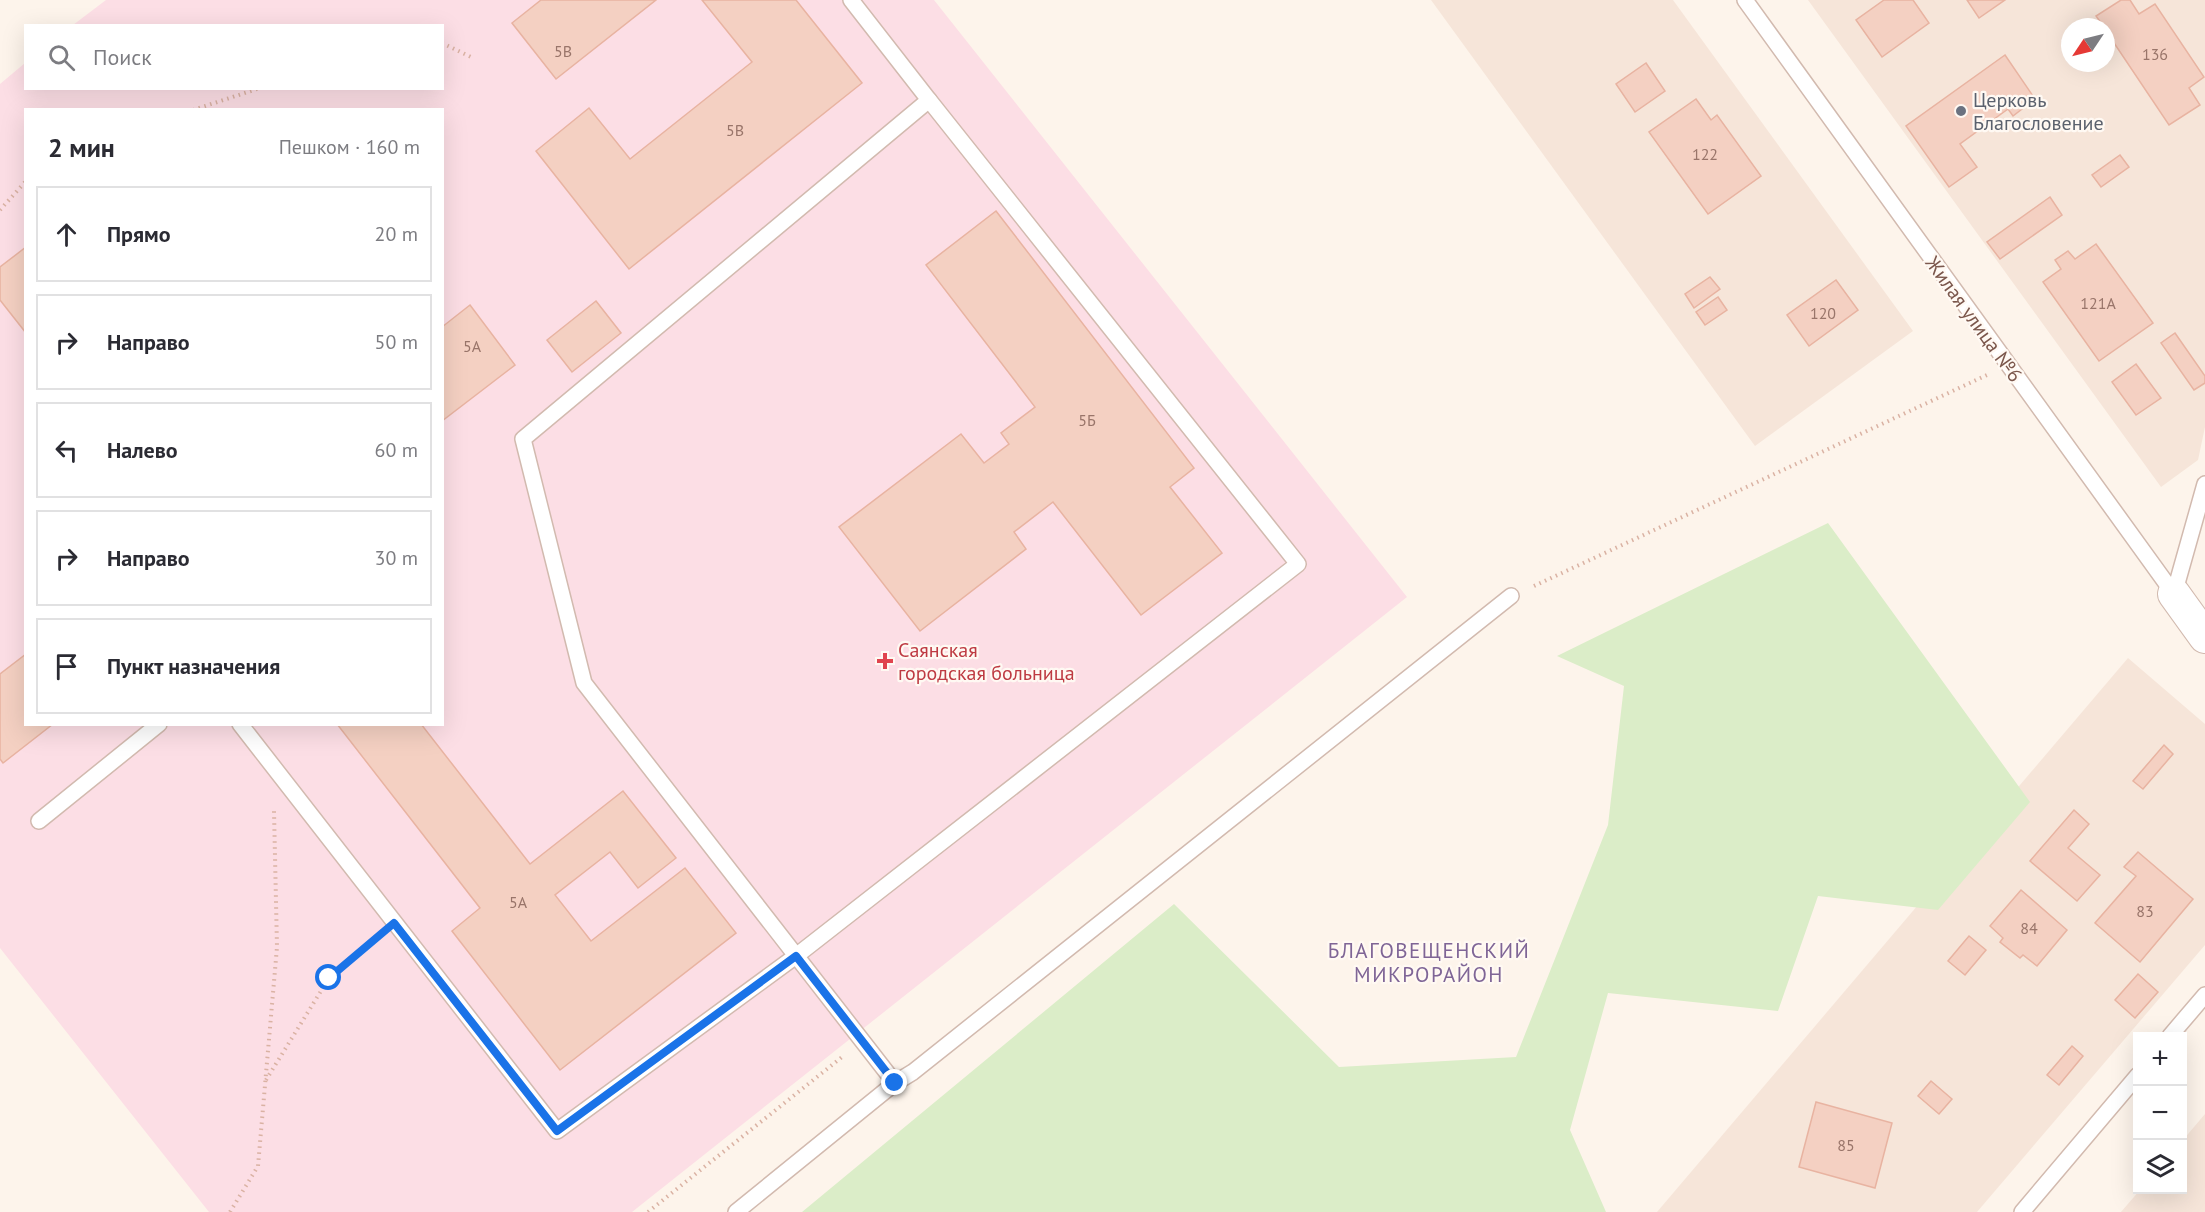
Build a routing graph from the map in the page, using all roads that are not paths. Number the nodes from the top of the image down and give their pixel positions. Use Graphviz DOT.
graph roads {
  1 [pos="851,0"];
  2 [pos="1745,0"];
  3 [pos="929,100"];
  4 [pos="2205,484"];
  5 [pos="2174,594"];
  6 [pos="1511,596"];
  7 [pos="2205,637"];
  8 [pos="157,726"];
  9 [pos="242,726"];
  10 [pos="39,821"];
  11 [pos="796,956"];
  12 [pos="2205,995"];
  13 [pos="2173,1032"];
  14 [pos="2133,1081"];
  15 [pos="895,1083"];
  16 [pos="736,1212"];
  17 [pos="2022,1212"];
  1 -- 3 [label="lane"];
  2 -- 5 [label="lane, Жилая улица №6"];
  3 -- 11 [label="lane"];
  3 -- 11 [label="lane"];
  4 -- 5 [label="lane"];
  5 -- 7 [label="street, Жилая улица №6"];
  6 -- 15 [label="lane"];
  8 -- 10 [label="lane"];
  9 -- 11 [label="lane"];
  11 -- 15 [label="lane"];
  12 -- 13 [label="lane"];
  14 -- 17 [label="lane"];
  15 -- 16 [label="lane"];
}
